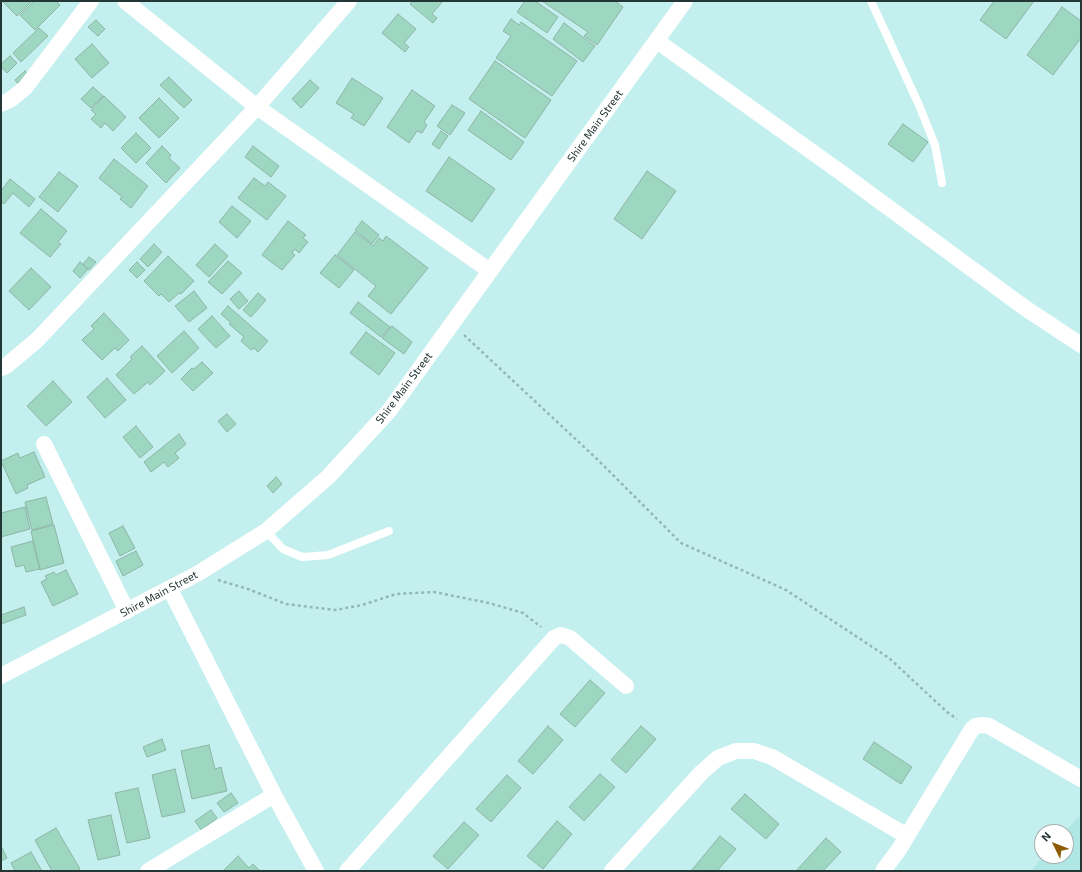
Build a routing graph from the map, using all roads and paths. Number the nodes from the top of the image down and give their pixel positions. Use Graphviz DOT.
graph roads {
  1 [pos="91,1"];
  2 [pos="125,1"];
  3 [pos="349,1"];
  4 [pos="685,1"];
  5 [pos="871,1"];
  6 [pos="657,40"];
  7 [pos="4,99"];
  8 [pos="258,107"];
  9 [pos="942,183"];
  10 [pos="490,271"];
  11 [pos="452,324"];
  12 [pos="1081,345"];
  13 [pos="1,368"];
  14 [pos="44,444"];
  15 [pos="389,530"];
  16 [pos="266,531"];
  17 [pos="197,574"];
  18 [pos="170,589"];
  19 [pos="127,611"];
  20 [pos="554,638"];
  21 [pos="1,676"];
  22 [pos="626,686"];
  23 [pos="972,729"];
  24 [pos="1081,779"];
  25 [pos="274,795"];
  26 [pos="906,836"];
  27 [pos="148,871"];
  28 [pos="316,871"];
  29 [pos="347,871"];
  30 [pos="612,871"];
  31 [pos="883,871"];
  1 -- 7 [label="street"];
  2 -- 8 [label="street"];
  3 -- 8 [label="street"];
  4 -- 6 [label="street, Shire Main Street"];
  5 -- 9 [label="lane"];
  6 -- 10 [label="street, Shire Main Street"];
  6 -- 12 [label="street"];
  8 -- 10 [label="street"];
  8 -- 13 [label="street"];
  10 -- 11 [label="street, Shire Main Street"];
  11 -- 16 [label="street, Shire Main Street"];
  11 -- 23 [label="path"];
  14 -- 19 [label="street"];
  15 -- 16 [label="lane"];
  16 -- 17 [label="street, Shire Main Street"];
  17 -- 18 [label="street, Shire Main Street"];
  17 -- 20 [label="path"];
  18 -- 19 [label="street, Shire Main Street"];
  18 -- 25 [label="street"];
  19 -- 21 [label="street, Shire Main Street"];
  20 -- 22 [label="street"];
  20 -- 29 [label="street"];
  23 -- 24 [label="street"];
  23 -- 26 [label="street"];
  25 -- 27 [label="street"];
  25 -- 28 [label="street"];
  26 -- 30 [label="street"];
  26 -- 31 [label="street"];
}
